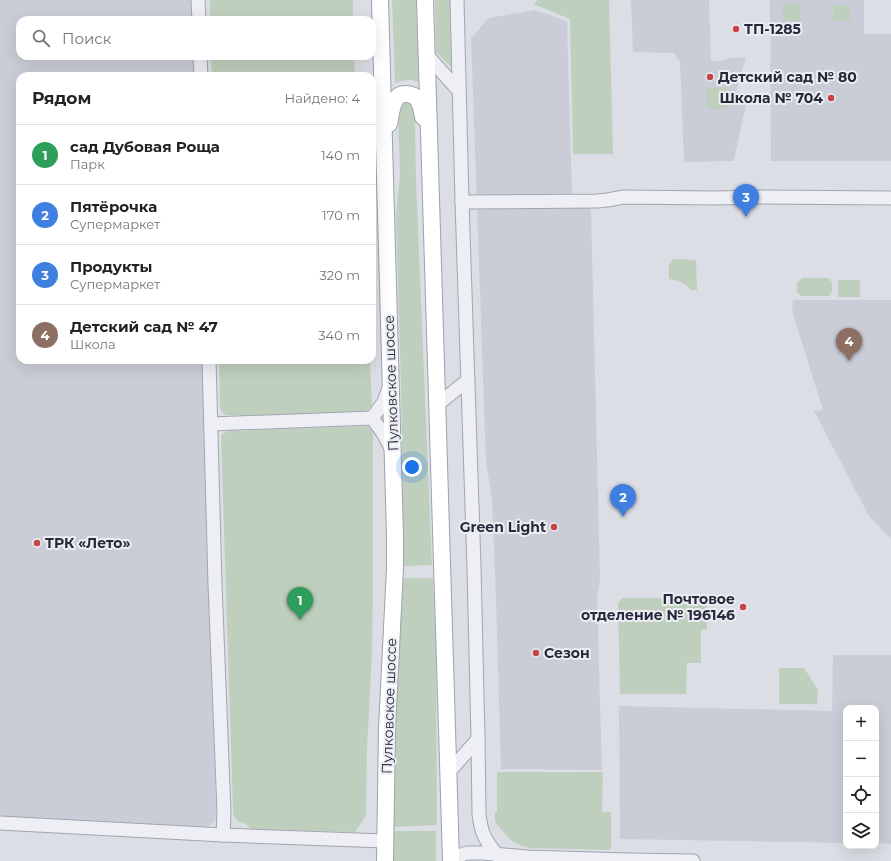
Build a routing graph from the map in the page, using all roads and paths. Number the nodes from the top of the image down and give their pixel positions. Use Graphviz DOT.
graph roads {
  1 [pos="198,0"];
  2 [pos="380,0"];
  3 [pos="425,0"];
  4 [pos="457,0"];
  5 [pos="199,16"];
  6 [pos="426,55"];
  7 [pos="200,60"];
  8 [pos="201,72"];
  9 [pos="459,91"];
  10 [pos="429,132"];
  11 [pos="384,139"];
  12 [pos="891,198"];
  13 [pos="462,202"];
  14 [pos="209,364"];
  15 [pos="468,380"];
  16 [pos="391,385"];
  17 [pos="437,405"];
  18 [pos="372,418"];
  19 [pos="211,424"];
  20 [pos="393,453"];
  21 [pos="478,739"];
  22 [pos="448,773"];
  23 [pos="0,823"];
  24 [pos="223,835"];
  25 [pos="385,841"];
  26 [pos="497,855"];
  27 [pos="385,861"];
  28 [pos="451,861"];
  29 [pos="694,861"];
  1 -- 5 [label="street"];
  2 -- 11 [label="main road, Пулковское шоссе"];
  3 -- 6 [label="main road"];
  4 -- 9 [label="street"];
  6 -- 9 [label="street"];
  6 -- 10 [label="main road"];
  7 -- 8 [label="street"];
  9 -- 13 [label="street"];
  10 -- 11 [label="main road"];
  10 -- 17 [label="main road"];
  11 -- 16 [label="main road, Пулковское шоссе"];
  12 -- 13 [label="street"];
  13 -- 15 [label="street"];
  14 -- 19 [label="street"];
  15 -- 17 [label="street"];
  15 -- 21 [label="street"];
  16 -- 18 [label="street"];
  16 -- 20 [label="main road, Пулковское шоссе"];
  17 -- 22 [label="main road"];
  18 -- 19 [label="street"];
  18 -- 20 [label="street"];
  19 -- 24 [label="street"];
  20 -- 25 [label="main road, Пулковское шоссе"];
  21 -- 22 [label="street"];
  21 -- 26 [label="street"];
  22 -- 28 [label="main road"];
  23 -- 24 [label="street"];
  24 -- 25 [label="street"];
  25 -- 27 [label="main road, Пулковское шоссе"];
  26 -- 28 [label="street"];
  26 -- 29 [label="street"];
}
